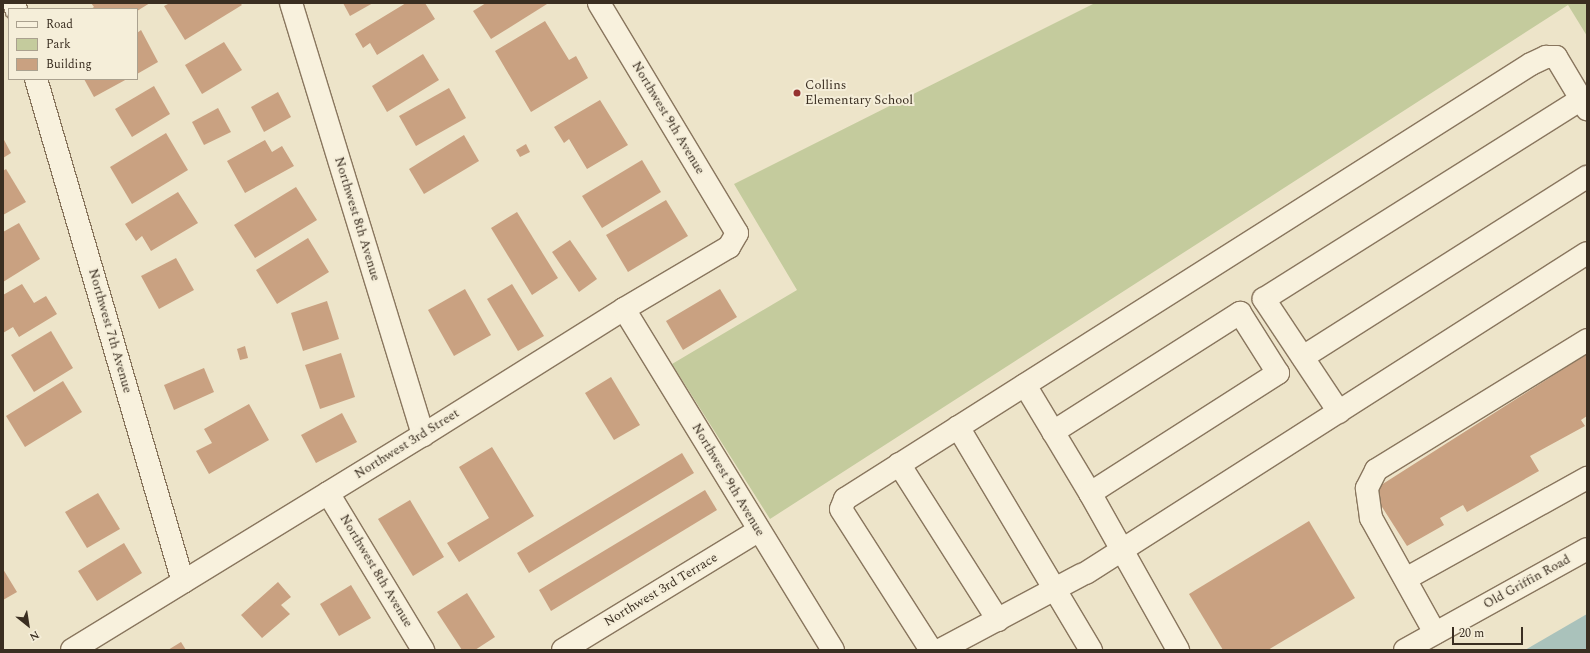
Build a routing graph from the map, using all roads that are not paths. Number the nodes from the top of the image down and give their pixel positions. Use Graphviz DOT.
graph roads {
  1 [pos="291,3"];
  2 [pos="599,3"];
  3 [pos="36,80"];
  4 [pos="1584,104"];
  5 [pos="1587,177"];
  6 [pos="738,233"];
  7 [pos="1587,253"];
  8 [pos="624,309"];
  9 [pos="1587,340"];
  10 [pos="1303,357"];
  11 [pos="1025,385"];
  12 [pos="1339,412"];
  13 [pos="958,427"];
  14 [pos="1053,432"];
  15 [pos="423,435"];
  16 [pos="899,464"];
  17 [pos="1587,478"];
  18 [pos="328,493"];
  19 [pos="1090,493"];
  20 [pos="758,531"];
  21 [pos="1587,549"];
  22 [pos="1123,550"];
  23 [pos="1407,581"];
  24 [pos="183,582"];
  25 [pos="1056,590"];
  26 [pos="998,620"];
  27 [pos="1435,633"];
  28 [pos="72,650"];
  29 [pos="424,650"];
  30 [pos="563,650"];
  31 [pos="833,650"];
  32 [pos="931,650"];
  33 [pos="940,650"];
  34 [pos="1092,650"];
  35 [pos="1178,650"];
  36 [pos="1405,650"];
  1 -- 15 [label="street, Northwest 8th Avenue"];
  2 -- 6 [label="street, Northwest 9th Avenue"];
  3 -- 24 [label="street, Northwest 7th Avenue"];
  4 -- 10 [label="street"];
  4 -- 11 [label="street"];
  5 -- 10 [label="street"];
  6 -- 8 [label="street, Northwest 3rd Street"];
  7 -- 12 [label="street"];
  8 -- 15 [label="street, Northwest 3rd Street"];
  8 -- 20 [label="street, Northwest 9th Avenue"];
  9 -- 23 [label="street"];
  10 -- 12 [label="street"];
  11 -- 13 [label="street"];
  11 -- 14 [label="street"];
  12 -- 22 [label="street"];
  13 -- 16 [label="street"];
  13 -- 25 [label="street"];
  14 -- 19 [label="street"];
  14 -- 19 [label="street"];
  15 -- 18 [label="street, Northwest 3rd Street"];
  16 -- 26 [label="street"];
  16 -- 32 [label="street"];
  17 -- 23 [label="street"];
  18 -- 24 [label="street, Northwest 3rd Street"];
  18 -- 29 [label="street, Northwest 8th Avenue"];
  19 -- 22 [label="street"];
  20 -- 30 [label="street, Northwest 3rd Terrace"];
  20 -- 31 [label="street, Northwest 9th Avenue"];
  21 -- 27 [label="street, Old Griffin Road"];
  22 -- 25 [label="street"];
  22 -- 35 [label="street"];
  23 -- 27 [label="street"];
  24 -- 28 [label="street, Northwest 3rd Street"];
  25 -- 26 [label="street"];
  25 -- 34 [label="street"];
  26 -- 33 [label="street"];
  27 -- 36 [label="street, Old Griffin Road"];
}
